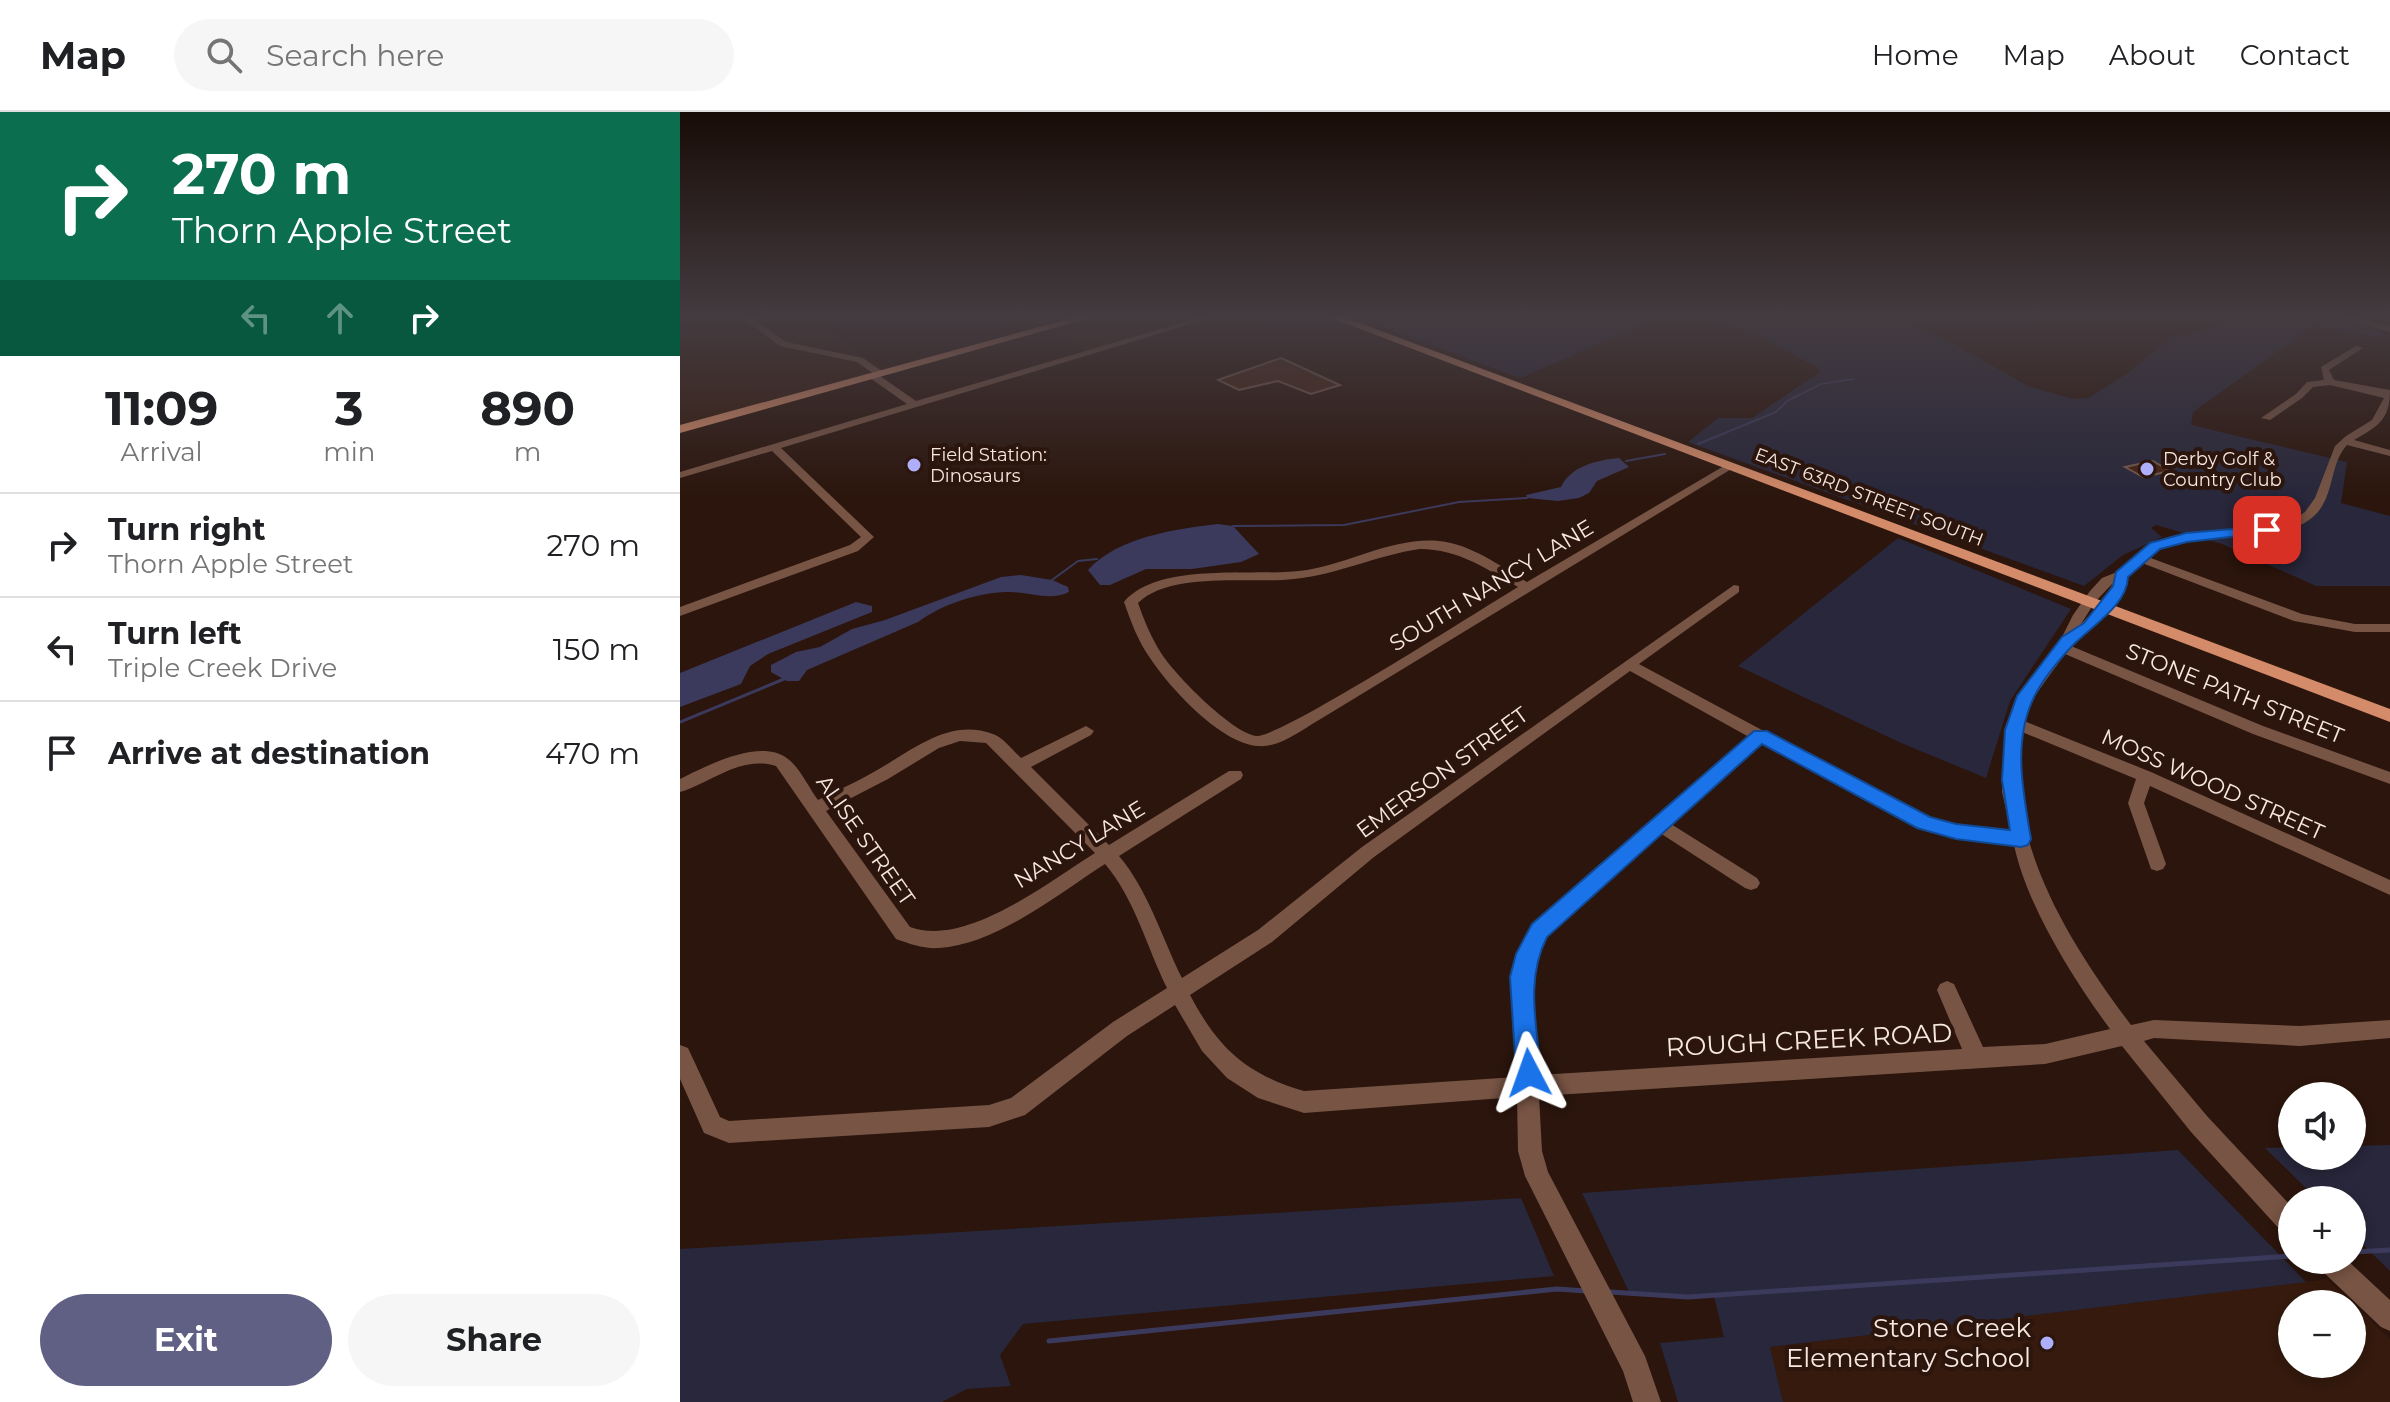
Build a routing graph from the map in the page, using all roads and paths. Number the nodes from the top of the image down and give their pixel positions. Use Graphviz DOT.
graph roads {
  1 [pos="871,377"];
  2 [pos="877,377"];
  3 [pos="1008,377"];
  4 [pos="1494,377"];
  5 [pos="2328,377"];
  6 [pos="2330,382"];
  7 [pos="2390,395"];
  8 [pos="915,405"];
  9 [pos="2266,418"];
  10 [pos="680,429"];
  11 [pos="2348,439"];
  12 [pos="774,447"];
  13 [pos="2390,452"];
  14 [pos="1729,466"];
  15 [pos="680,475"];
  16 [pos="2142,556"];
  17 [pos="1527,587"];
  18 [pos="1734,589"];
  19 [pos="2097,605"];
  20 [pos="680,612"];
  21 [pos="2390,628"];
  22 [pos="2066,644"];
  23 [pos="1635,667"];
  24 [pos="2390,716"];
  25 [pos="2016,724"];
  26 [pos="1086,731"];
  27 [pos="1761,735"];
  28 [pos="1020,766"];
  29 [pos="1235,775"];
  30 [pos="2145,776"];
  31 [pos="2390,778"];
  32 [pos="680,786"];
  33 [pos="815,809"];
  34 [pos="1659,824"];
  35 [pos="2021,839"];
  36 [pos="1107,856"];
  37 [pos="2157,864"];
  38 [pos="1751,883"];
  39 [pos="2390,888"];
  40 [pos="941,940"];
  41 [pos="1947,990"];
  42 [pos="1176,991"];
  43 [pos="2390,1029"];
  44 [pos="2125,1035"];
  45 [pos="680,1055"];
  46 [pos="1977,1058"];
  47 [pos="1530,1087"];
  48 [pos="2278,1209"];
  49 [pos="2344,1274"];
  50 [pos="2390,1318"];
  51 [pos="1647,1402"];
  1 -- 10 [label="main road"];
  2 -- 8 [label="street"];
  3 -- 8 [label="street"];
  4 -- 14 [label="main road, EAST 63RD STREET SOUTH"];
  5 -- 6 [label="street"];
  6 -- 7 [label="street"];
  6 -- 9 [label="street"];
  7 -- 11 [label="street"];
  8 -- 12 [label="street"];
  11 -- 13 [label="street"];
  11 -- 16 [label="street"];
  12 -- 15 [label="street"];
  12 -- 20 [label="street"];
  14 -- 17 [label="street, SOUTH NANCY LANE"];
  14 -- 19 [label="main road, EAST 63RD STREET SOUTH"];
  16 -- 19 [label="street"];
  16 -- 21 [label="street"];
  17 -- 17 [label="street, SOUTH NANCY LANE"];
  18 -- 23 [label="street, EMERSON STREET"];
  19 -- 22 [label="street"];
  19 -- 24 [label="main road, EAST 63RD STREET SOUTH"];
  22 -- 25 [label="street"];
  22 -- 31 [label="street, STONE PATH STREET"];
  23 -- 27 [label="street"];
  23 -- 42 [label="street, EMERSON STREET"];
  25 -- 30 [label="street, MOSS WOOD STREET"];
  25 -- 35 [label="street"];
  26 -- 28 [label="street"];
  27 -- 34 [label="street"];
  27 -- 35 [label="street"];
  28 -- 33 [label="street"];
  28 -- 36 [label="street"];
  29 -- 36 [label="street, NANCY LANE"];
  30 -- 37 [label="street"];
  30 -- 39 [label="street, MOSS WOOD STREET"];
  32 -- 33 [label="street, ALISE STREET"];
  33 -- 40 [label="street, ALISE STREET"];
  34 -- 38 [label="street"];
  34 -- 47 [label="street"];
  35 -- 44 [label="street"];
  36 -- 40 [label="street, NANCY LANE"];
  36 -- 42 [label="street"];
  41 -- 46 [label="street"];
  42 -- 45 [label="street, EMERSON STREET"];
  42 -- 47 [label="street, ROUGH CREEK ROAD"];
  43 -- 44 [label="street, ROUGH CREEK ROAD"];
  44 -- 46 [label="street, ROUGH CREEK ROAD"];
  44 -- 48 [label="street"];
  46 -- 47 [label="street, ROUGH CREEK ROAD"];
  47 -- 51 [label="street"];
  49 -- 50 [label="street"];
}
